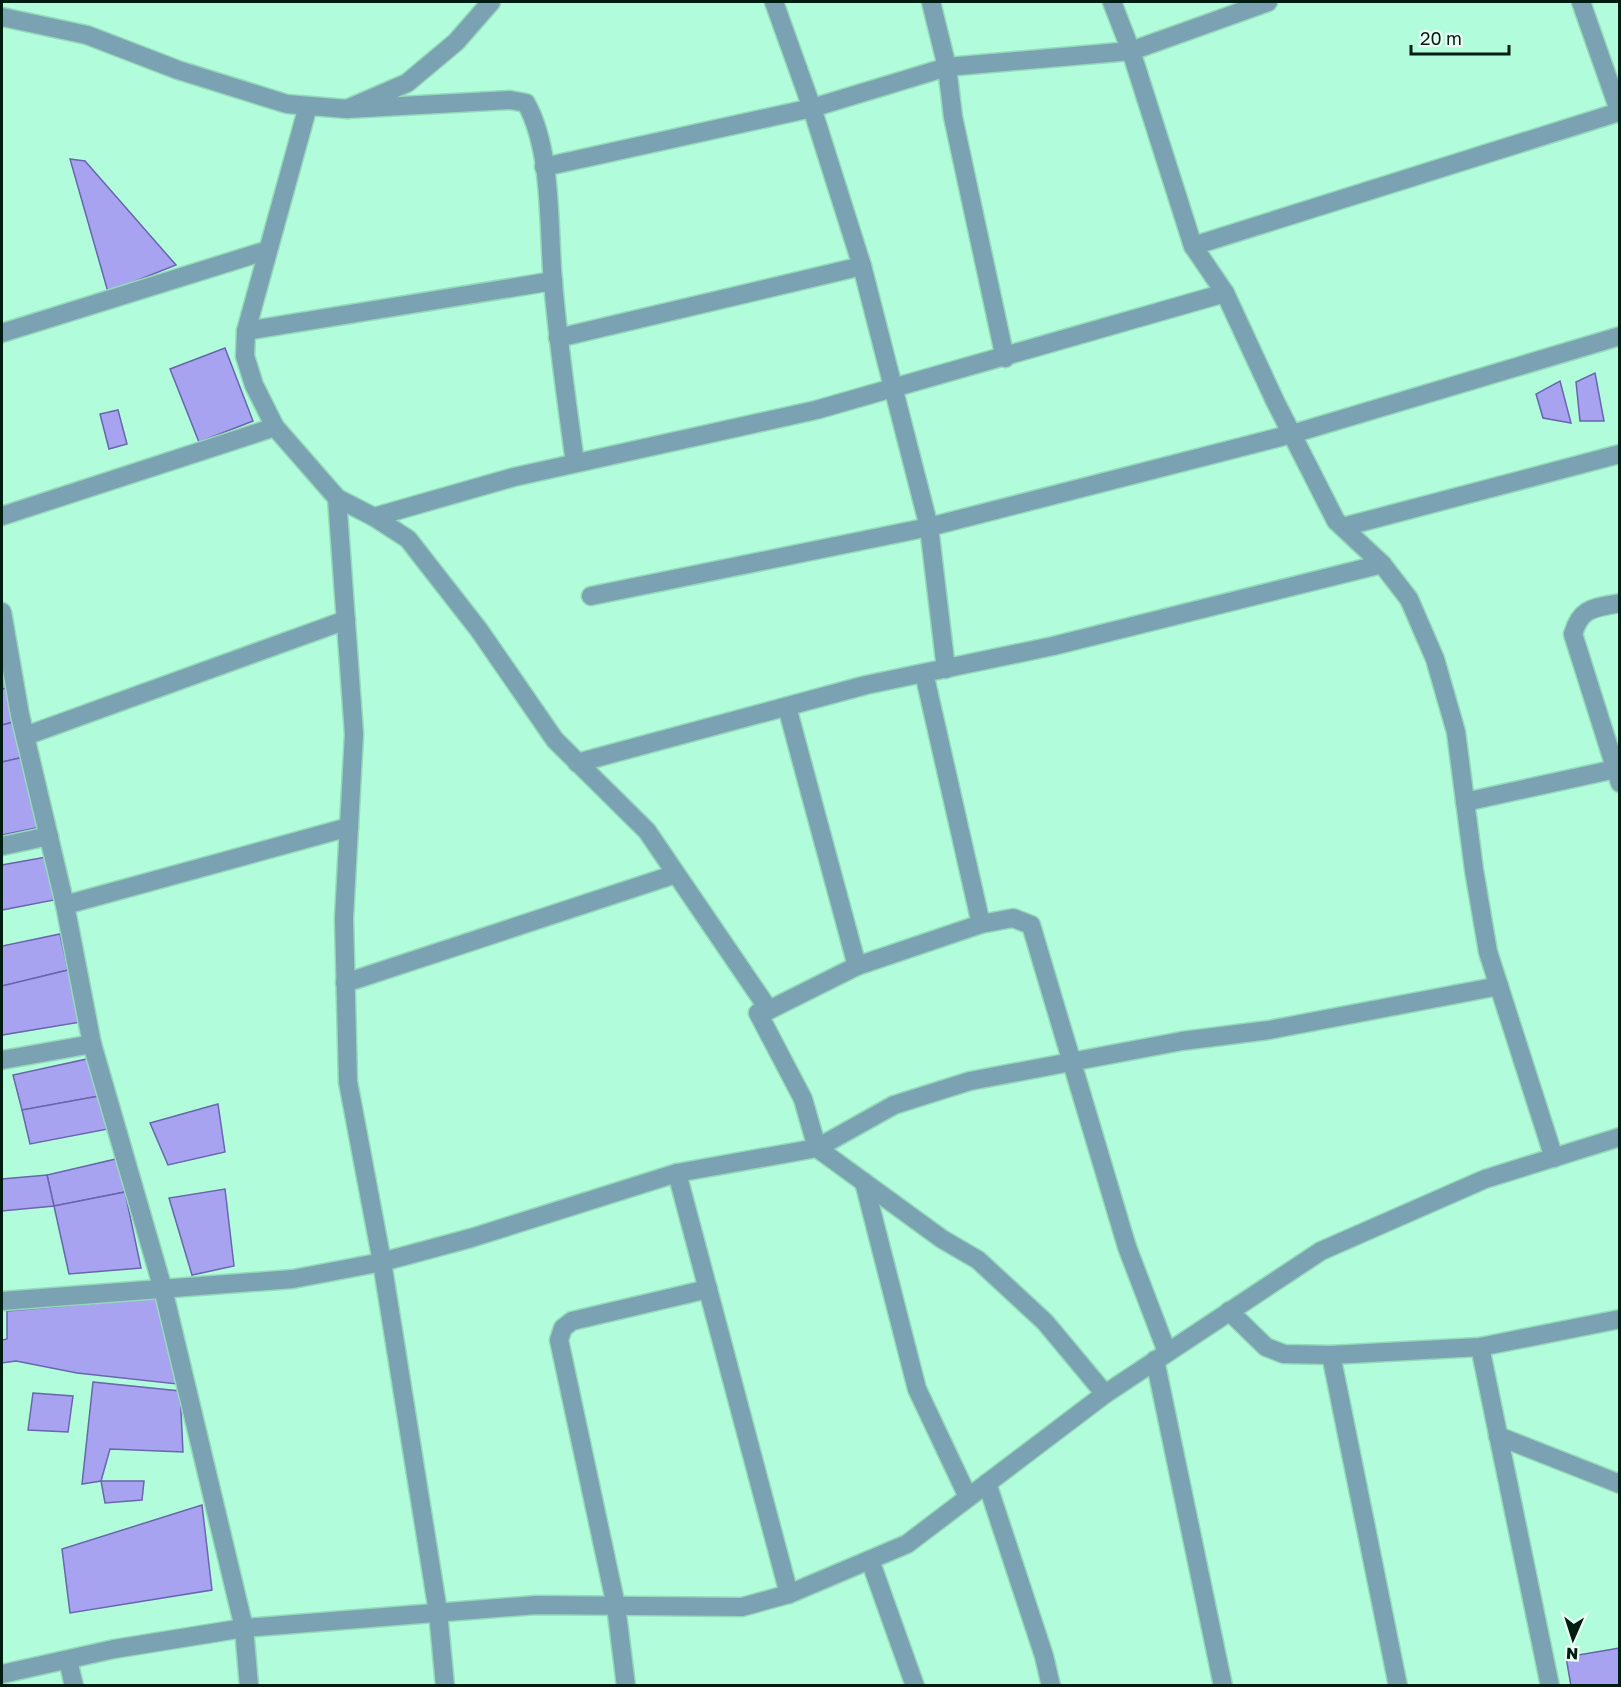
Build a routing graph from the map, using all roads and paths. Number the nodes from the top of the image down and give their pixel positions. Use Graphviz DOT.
graph roads {
  1 [pos="491,2"];
  2 [pos="774,2"];
  3 [pos="931,2"];
  4 [pos="1112,2"];
  5 [pos="1268,2"];
  6 [pos="1581,2"];
  7 [pos="2,17"];
  8 [pos="1131,51"];
  9 [pos="947,67"];
  10 [pos="308,106"];
  11 [pos="812,108"];
  12 [pos="347,109"];
  13 [pos="1619,113"];
  14 [pos="544,167"];
  15 [pos="1193,246"];
  16 [pos="268,250"];
  17 [pos="862,266"];
  18 [pos="553,281"];
  19 [pos="1225,294"];
  20 [pos="246,331"];
  21 [pos="2,333"];
  22 [pos="1620,336"];
  23 [pos="558,338"];
  24 [pos="1005,358"];
  25 [pos="892,388"];
  26 [pos="275,427"];
  27 [pos="1292,434"];
  28 [pos="1620,454"];
  29 [pos="576,463"];
  30 [pos="337,498"];
  31 [pos="2,516"];
  32 [pos="374,517"];
  33 [pos="929,527"];
  34 [pos="1343,527"];
  35 [pos="1382,564"];
  36 [pos="591,596"];
  37 [pos="1620,603"];
  38 [pos="2,612"];
  39 [pos="346,620"];
  40 [pos="946,669"];
  41 [pos="924,673"];
  42 [pos="788,707"];
  43 [pos="25,736"];
  44 [pos="577,763"];
  45 [pos="1618,774"];
  46 [pos="1465,802"];
  47 [pos="349,827"];
  48 [pos="49,836"];
  49 [pos="2,846"];
  50 [pos="676,874"];
  51 [pos="64,905"];
  52 [pos="981,924"];
  53 [pos="857,966"];
  54 [pos="345,983"];
  55 [pos="1499,986"];
  56 [pos="769,1010"];
  57 [pos="92,1044"];
  58 [pos="2,1060"];
  59 [pos="1072,1061"];
  60 [pos="1620,1137"];
  61 [pos="817,1148"];
  62 [pos="1554,1158"];
  63 [pos="677,1173"];
  64 [pos="864,1182"];
  65 [pos="382,1262"];
  66 [pos="163,1289"];
  67 [pos="708,1289"];
  68 [pos="2,1301"];
  69 [pos="1229,1311"];
  70 [pos="1620,1319"];
  71 [pos="1480,1347"];
  72 [pos="1331,1354"];
  73 [pos="1161,1356"];
  74 [pos="1104,1394"];
  75 [pos="1498,1436"];
  76 [pos="987,1483"];
  77 [pos="1620,1484"];
  78 [pos="968,1497"];
  79 [pos="870,1560"];
  80 [pos="789,1594"];
  81 [pos="616,1606"];
  82 [pos="438,1612"];
  83 [pos="244,1628"];
  84 [pos="68,1659"];
  85 [pos="2,1674"];
  86 [pos="74,1686"];
  87 [pos="249,1686"];
  88 [pos="445,1686"];
  89 [pos="626,1686"];
  90 [pos="915,1686"];
  91 [pos="1051,1686"];
  92 [pos="1222,1686"];
  93 [pos="1398,1686"];
  94 [pos="1550,1686"];
  1 -- 12 [label="street"];
  2 -- 11 [label="street"];
  3 -- 9 [label="street"];
  4 -- 8 [label="street"];
  5 -- 8 [label="street"];
  6 -- 13 [label="street"];
  7 -- 10 [label="street"];
  8 -- 9 [label="street"];
  8 -- 15 [label="street"];
  9 -- 11 [label="street"];
  9 -- 24 [label="street"];
  10 -- 12 [label="street"];
  10 -- 16 [label="street"];
  11 -- 14 [label="street"];
  11 -- 17 [label="street"];
  12 -- 14 [label="street"];
  13 -- 15 [label="street"];
  14 -- 18 [label="street"];
  15 -- 19 [label="street"];
  16 -- 20 [label="street"];
  16 -- 21 [label="street"];
  17 -- 23 [label="street"];
  17 -- 25 [label="street"];
  18 -- 20 [label="street"];
  18 -- 23 [label="street"];
  19 -- 24 [label="street"];
  19 -- 27 [label="street"];
  20 -- 26 [label="street"];
  22 -- 27 [label="street"];
  23 -- 29 [label="street"];
  24 -- 25 [label="street"];
  25 -- 29 [label="street"];
  25 -- 33 [label="street"];
  26 -- 30 [label="street"];
  26 -- 31 [label="street"];
  27 -- 33 [label="street"];
  27 -- 34 [label="street"];
  28 -- 34 [label="street"];
  29 -- 32 [label="street"];
  30 -- 32 [label="street"];
  30 -- 39 [label="street"];
  32 -- 44 [label="street"];
  33 -- 36 [label="street"];
  33 -- 40 [label="street"];
  34 -- 35 [label="street"];
  35 -- 40 [label="street"];
  35 -- 46 [label="street"];
  37 -- 45 [label="street"];
  38 -- 43 [label="street"];
  39 -- 43 [label="street"];
  39 -- 47 [label="street"];
  40 -- 41 [label="street"];
  41 -- 42 [label="street"];
  41 -- 52 [label="street"];
  42 -- 44 [label="street"];
  42 -- 53 [label="street"];
  43 -- 48 [label="street"];
  44 -- 50 [label="street"];
  45 -- 46 [label="street"];
  46 -- 55 [label="street"];
  47 -- 51 [label="street"];
  47 -- 54 [label="street"];
  48 -- 49 [label="street"];
  48 -- 51 [label="street"];
  50 -- 54 [label="street"];
  50 -- 56 [label="street"];
  51 -- 57 [label="street"];
  52 -- 53 [label="street"];
  52 -- 59 [label="street"];
  53 -- 56 [label="street"];
  54 -- 65 [label="street"];
  55 -- 59 [label="street"];
  55 -- 62 [label="street"];
  56 -- 61 [label="street"];
  57 -- 58 [label="street"];
  57 -- 66 [label="street"];
  59 -- 61 [label="street"];
  59 -- 73 [label="street"];
  60 -- 62 [label="street"];
  61 -- 63 [label="street"];
  61 -- 64 [label="street"];
  62 -- 69 [label="street"];
  63 -- 65 [label="street"];
  63 -- 67 [label="street"];
  64 -- 74 [label="street"];
  64 -- 78 [label="street"];
  65 -- 66 [label="street"];
  65 -- 82 [label="street"];
  66 -- 68 [label="street"];
  66 -- 83 [label="street"];
  67 -- 80 [label="street"];
  67 -- 81 [label="street"];
  69 -- 72 [label="street"];
  69 -- 73 [label="street"];
  70 -- 71 [label="street"];
  71 -- 72 [label="street"];
  71 -- 75 [label="street"];
  72 -- 93 [label="street"];
  73 -- 74 [label="street"];
  73 -- 92 [label="street"];
  74 -- 76 [label="street"];
  75 -- 77 [label="street"];
  75 -- 94 [label="street"];
  76 -- 78 [label="street"];
  76 -- 91 [label="street"];
  78 -- 79 [label="street"];
  79 -- 80 [label="street"];
  79 -- 90 [label="street"];
  80 -- 81 [label="street"];
  81 -- 82 [label="street"];
  81 -- 89 [label="street"];
  82 -- 83 [label="street"];
  82 -- 88 [label="street"];
  83 -- 84 [label="street"];
  83 -- 87 [label="street"];
  84 -- 85 [label="street"];
  84 -- 86 [label="street"];
}
